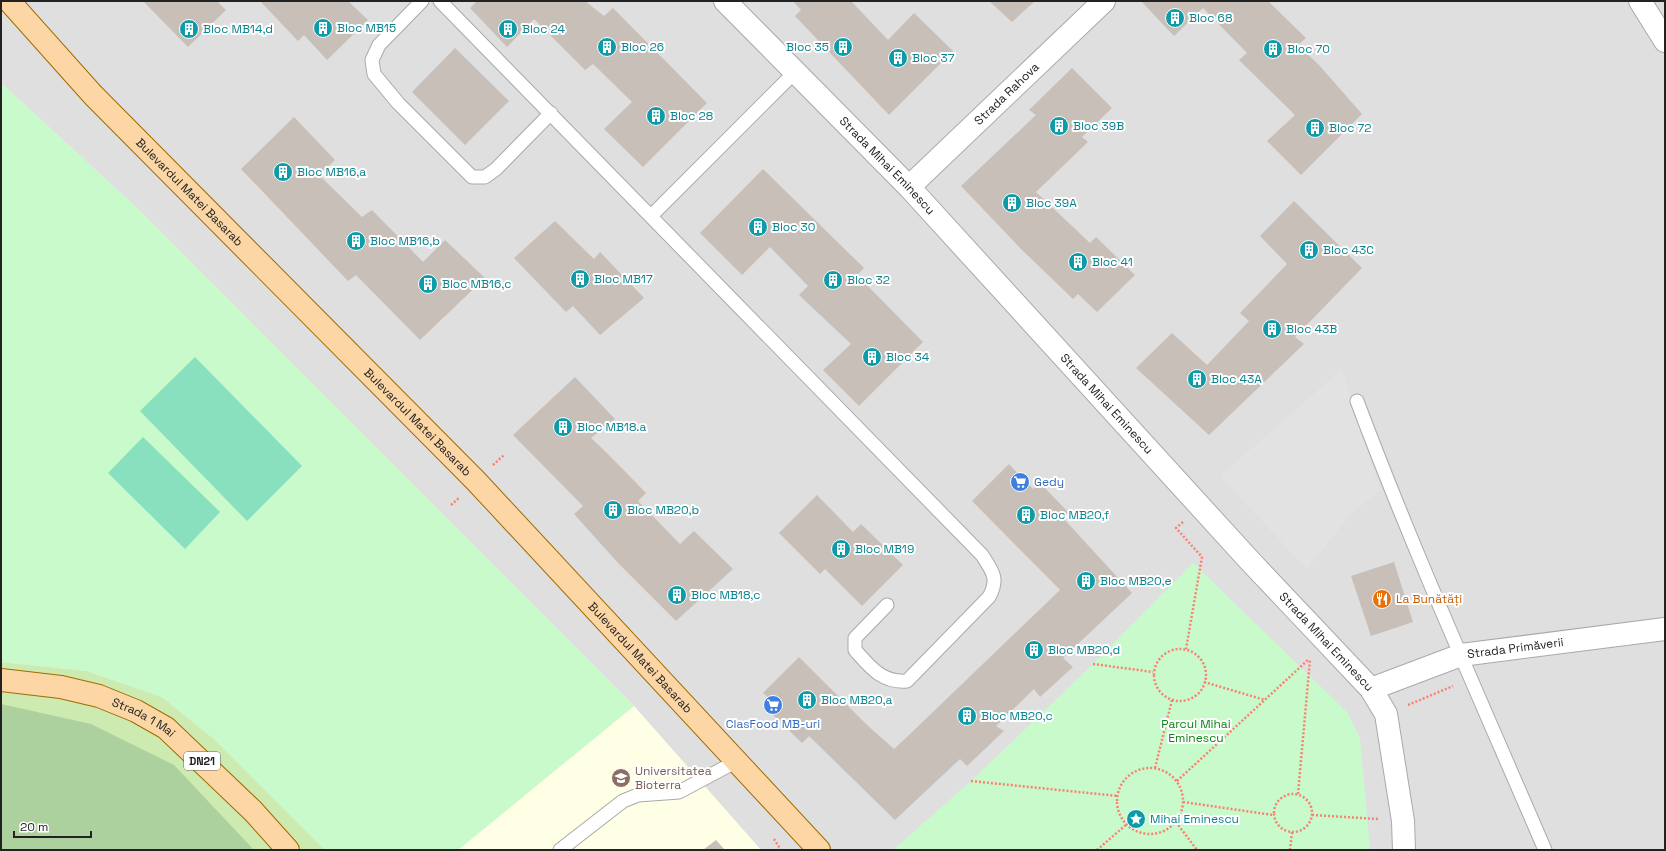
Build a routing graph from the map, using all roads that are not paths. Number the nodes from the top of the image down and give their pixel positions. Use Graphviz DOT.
graph roads {
  1 [pos="9,1"];
  2 [pos="422,1"];
  3 [pos="440,1"];
  4 [pos="725,1"];
  5 [pos="1104,1"];
  6 [pos="1640,1"];
  7 [pos="1665,40"];
  8 [pos="795,72"];
  9 [pos="551,113"];
  10 [pos="909,187"];
  11 [pos="651,216"];
  12 [pos="1357,401"];
  13 [pos="887,606"];
  14 [pos="1665,629"];
  15 [pos="1461,655"];
  16 [pos="6,681"];
  17 [pos="1371,689"];
  18 [pos="737,761"];
  19 [pos="288,850"];
  20 [pos="560,850"];
  21 [pos="819,850"];
  22 [pos="1404,850"];
  23 [pos="1545,850"];
  1 -- 18 [label="main road, Bulevardul Matei Basarab"];
  2 -- 9 [label="lane"];
  3 -- 9 [label="lane"];
  4 -- 8 [label="street, Strada Mihai Eminescu"];
  5 -- 10 [label="street, Strada Rahova"];
  6 -- 7 [label="street"];
  8 -- 10 [label="street, Strada Mihai Eminescu"];
  8 -- 11 [label="lane"];
  9 -- 11 [label="lane"];
  10 -- 17 [label="street, Strada Mihai Eminescu"];
  11 -- 13 [label="lane"];
  12 -- 15 [label="lane"];
  14 -- 15 [label="street, Strada Primăverii"];
  15 -- 17 [label="street, Strada Primăverii"];
  15 -- 23 [label="lane"];
  16 -- 19 [label="main road, Strada 1 Mai / DN21"];
  17 -- 22 [label="street, Strada Mihai Eminescu"];
  18 -- 20 [label="lane"];
  18 -- 21 [label="main road, Bulevardul Matei Basarab"];
}
